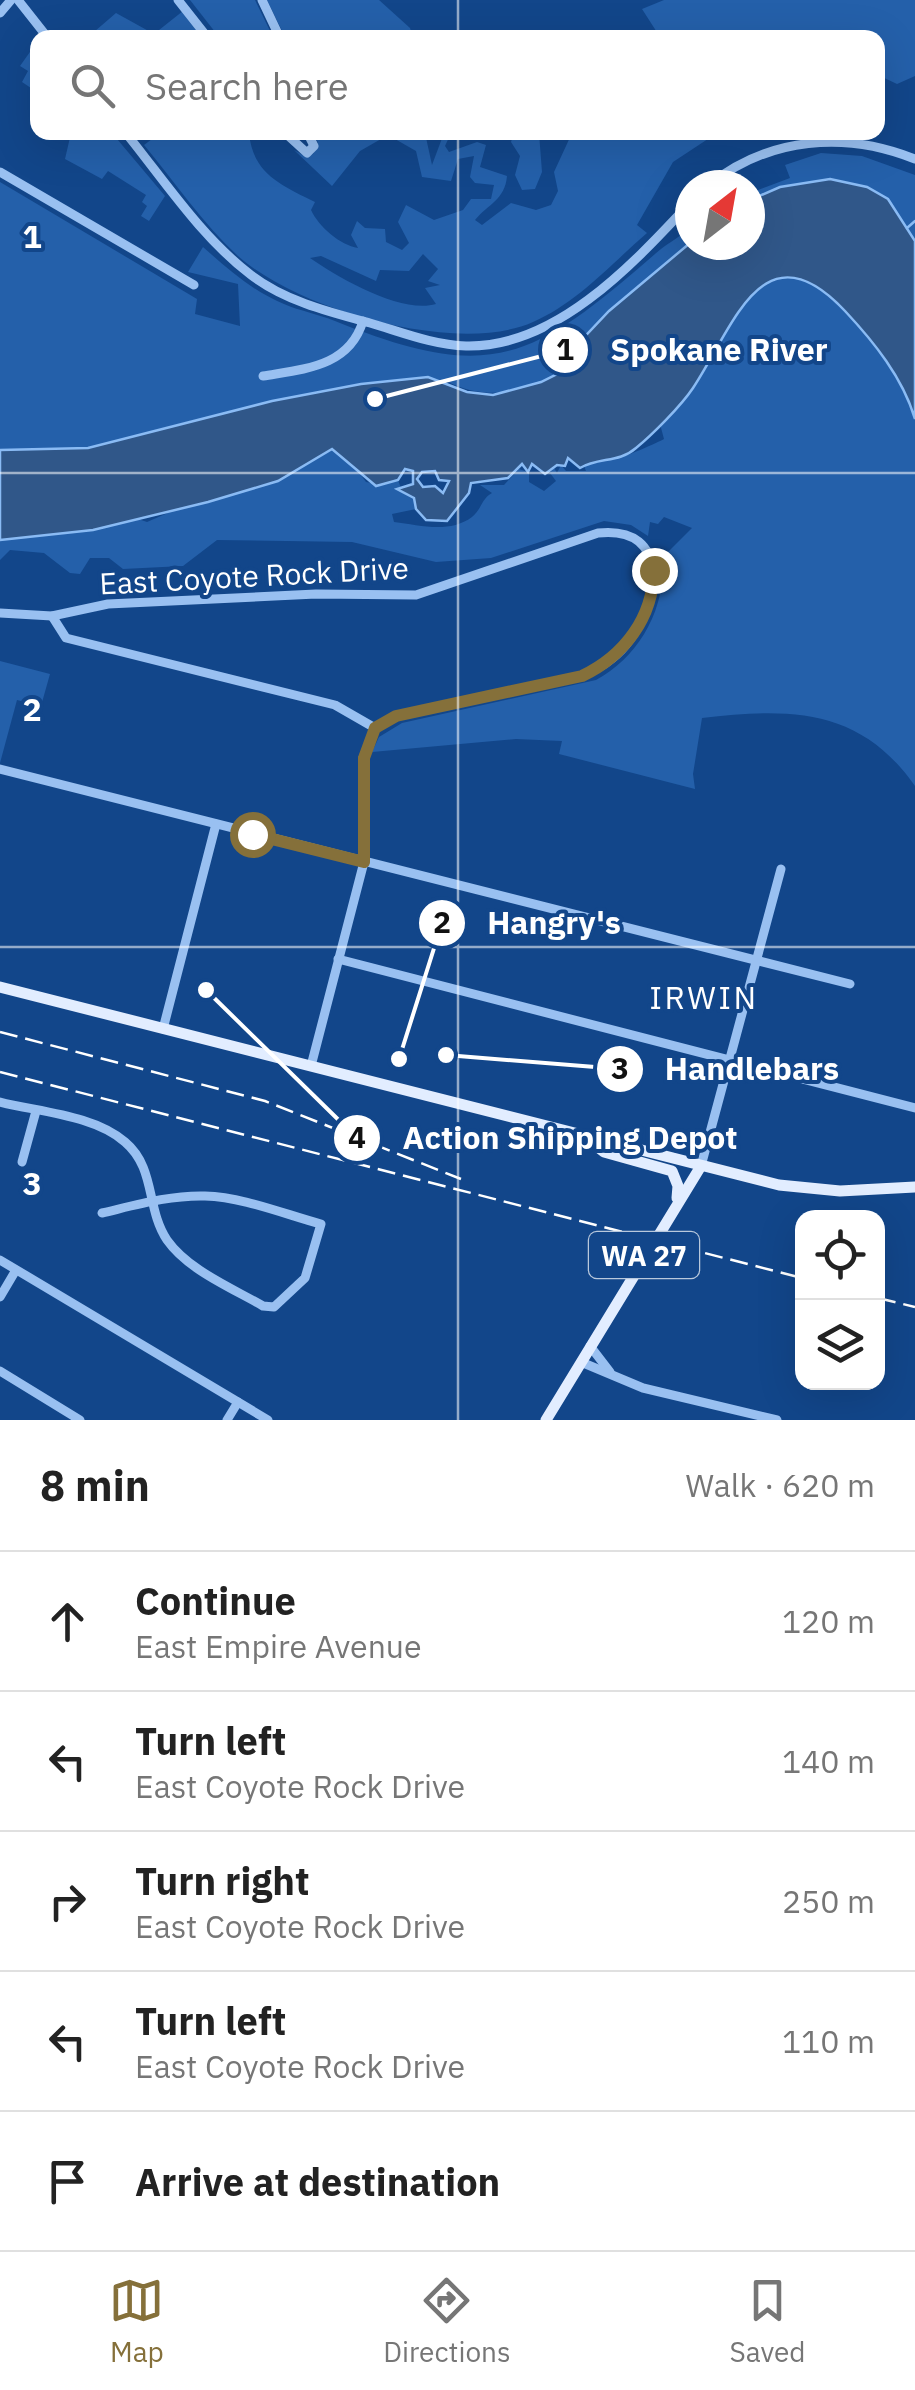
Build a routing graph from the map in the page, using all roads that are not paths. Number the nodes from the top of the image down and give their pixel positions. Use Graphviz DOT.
graph roads {
  1 [pos="15,0"];
  2 [pos="178,0"];
  3 [pos="262,0"];
  4 [pos="0,13"];
  5 [pos="41,30"];
  6 [pos="202,30"];
  7 [pos="276,30"];
  8 [pos="132,140"];
  9 [pos="290,140"];
  10 [pos="311,140"];
  11 [pos="915,159"];
  12 [pos="732,170"];
  13 [pos="0,172"];
  14 [pos="675,217"];
  15 [pos="194,286"];
  16 [pos="363,322"];
  17 [pos="262,376"];
  18 [pos="0,613"];
  19 [pos="52,616"];
  20 [pos="375,728"];
  21 [pos="0,769"];
  22 [pos="216,824"];
  23 [pos="364,862"];
  24 [pos="780,869"];
  25 [pos="338,959"];
  26 [pos="756,960"];
  27 [pos="850,984"];
  28 [pos="0,987"];
  29 [pos="163,1029"];
  30 [pos="730,1060"];
  31 [pos="311,1066"];
  32 [pos="0,1102"];
  33 [pos="915,1108"];
  34 [pos="36,1111"];
  35 [pos="583,1136"];
  36 [pos="22,1162"];
  37 [pos="701,1166"];
  38 [pos="915,1184"];
  39 [pos="154,1201"];
  40 [pos="676,1205"];
  41 [pos="102,1212"];
  42 [pos="0,1260"];
  43 [pos="16,1270"];
  44 [pos="0,1297"];
  45 [pos="590,1346"];
  46 [pos="581,1362"];
  47 [pos="0,1371"];
  48 [pos="610,1372"];
  49 [pos="238,1402"];
  50 [pos="727,1408"];
  51 [pos="80,1420"];
  52 [pos="226,1420"];
  53 [pos="268,1420"];
  54 [pos="546,1420"];
  55 [pos="725,1420"];
  56 [pos="777,1420"];
  1 -- 4 [label="street"];
  1 -- 5 [label="street"];
  2 -- 6 [label="street"];
  3 -- 7 [label="street"];
  8 -- 16 [label="street"];
  9 -- 10 [label="street"];
  11 -- 12 [label="street"];
  13 -- 15 [label="street"];
  14 -- 16 [label="street"];
  16 -- 17 [label="street"];
  18 -- 19 [label="street, East Coyote Rock Drive"];
  19 -- 20 [label="street"];
  19 -- 20 [label="street, East Coyote Rock Drive"];
  20 -- 23 [label="street"];
  21 -- 22 [label="street"];
  22 -- 23 [label="street"];
  22 -- 29 [label="street"];
  23 -- 25 [label="street"];
  23 -- 26 [label="street"];
  24 -- 26 [label="street"];
  25 -- 30 [label="street"];
  25 -- 31 [label="street"];
  26 -- 27 [label="street"];
  26 -- 30 [label="street"];
  28 -- 29 [label="main road"];
  29 -- 31 [label="main road"];
  30 -- 33 [label="street"];
  30 -- 37 [label="street"];
  31 -- 35 [label="main road"];
  32 -- 34 [label="street"];
  34 -- 36 [label="street"];
  34 -- 39 [label="street"];
  35 -- 37 [label="main road"];
  35 -- 40 [label="main road"];
  37 -- 38 [label="main road"];
  37 -- 40 [label="main road, WA 27"];
  39 -- 39 [label="street"];
  39 -- 41 [label="street"];
  40 -- 45 [label="main road, WA 27"];
  42 -- 43 [label="street"];
  43 -- 44 [label="street"];
  43 -- 49 [label="street"];
  45 -- 46 [label="main road, WA 27"];
  45 -- 48 [label="street"];
  46 -- 48 [label="street"];
  46 -- 54 [label="main road, WA 27"];
  47 -- 51 [label="street"];
  48 -- 50 [label="street"];
  49 -- 52 [label="street"];
  49 -- 53 [label="street"];
  50 -- 55 [label="street"];
  50 -- 56 [label="street"];
}
